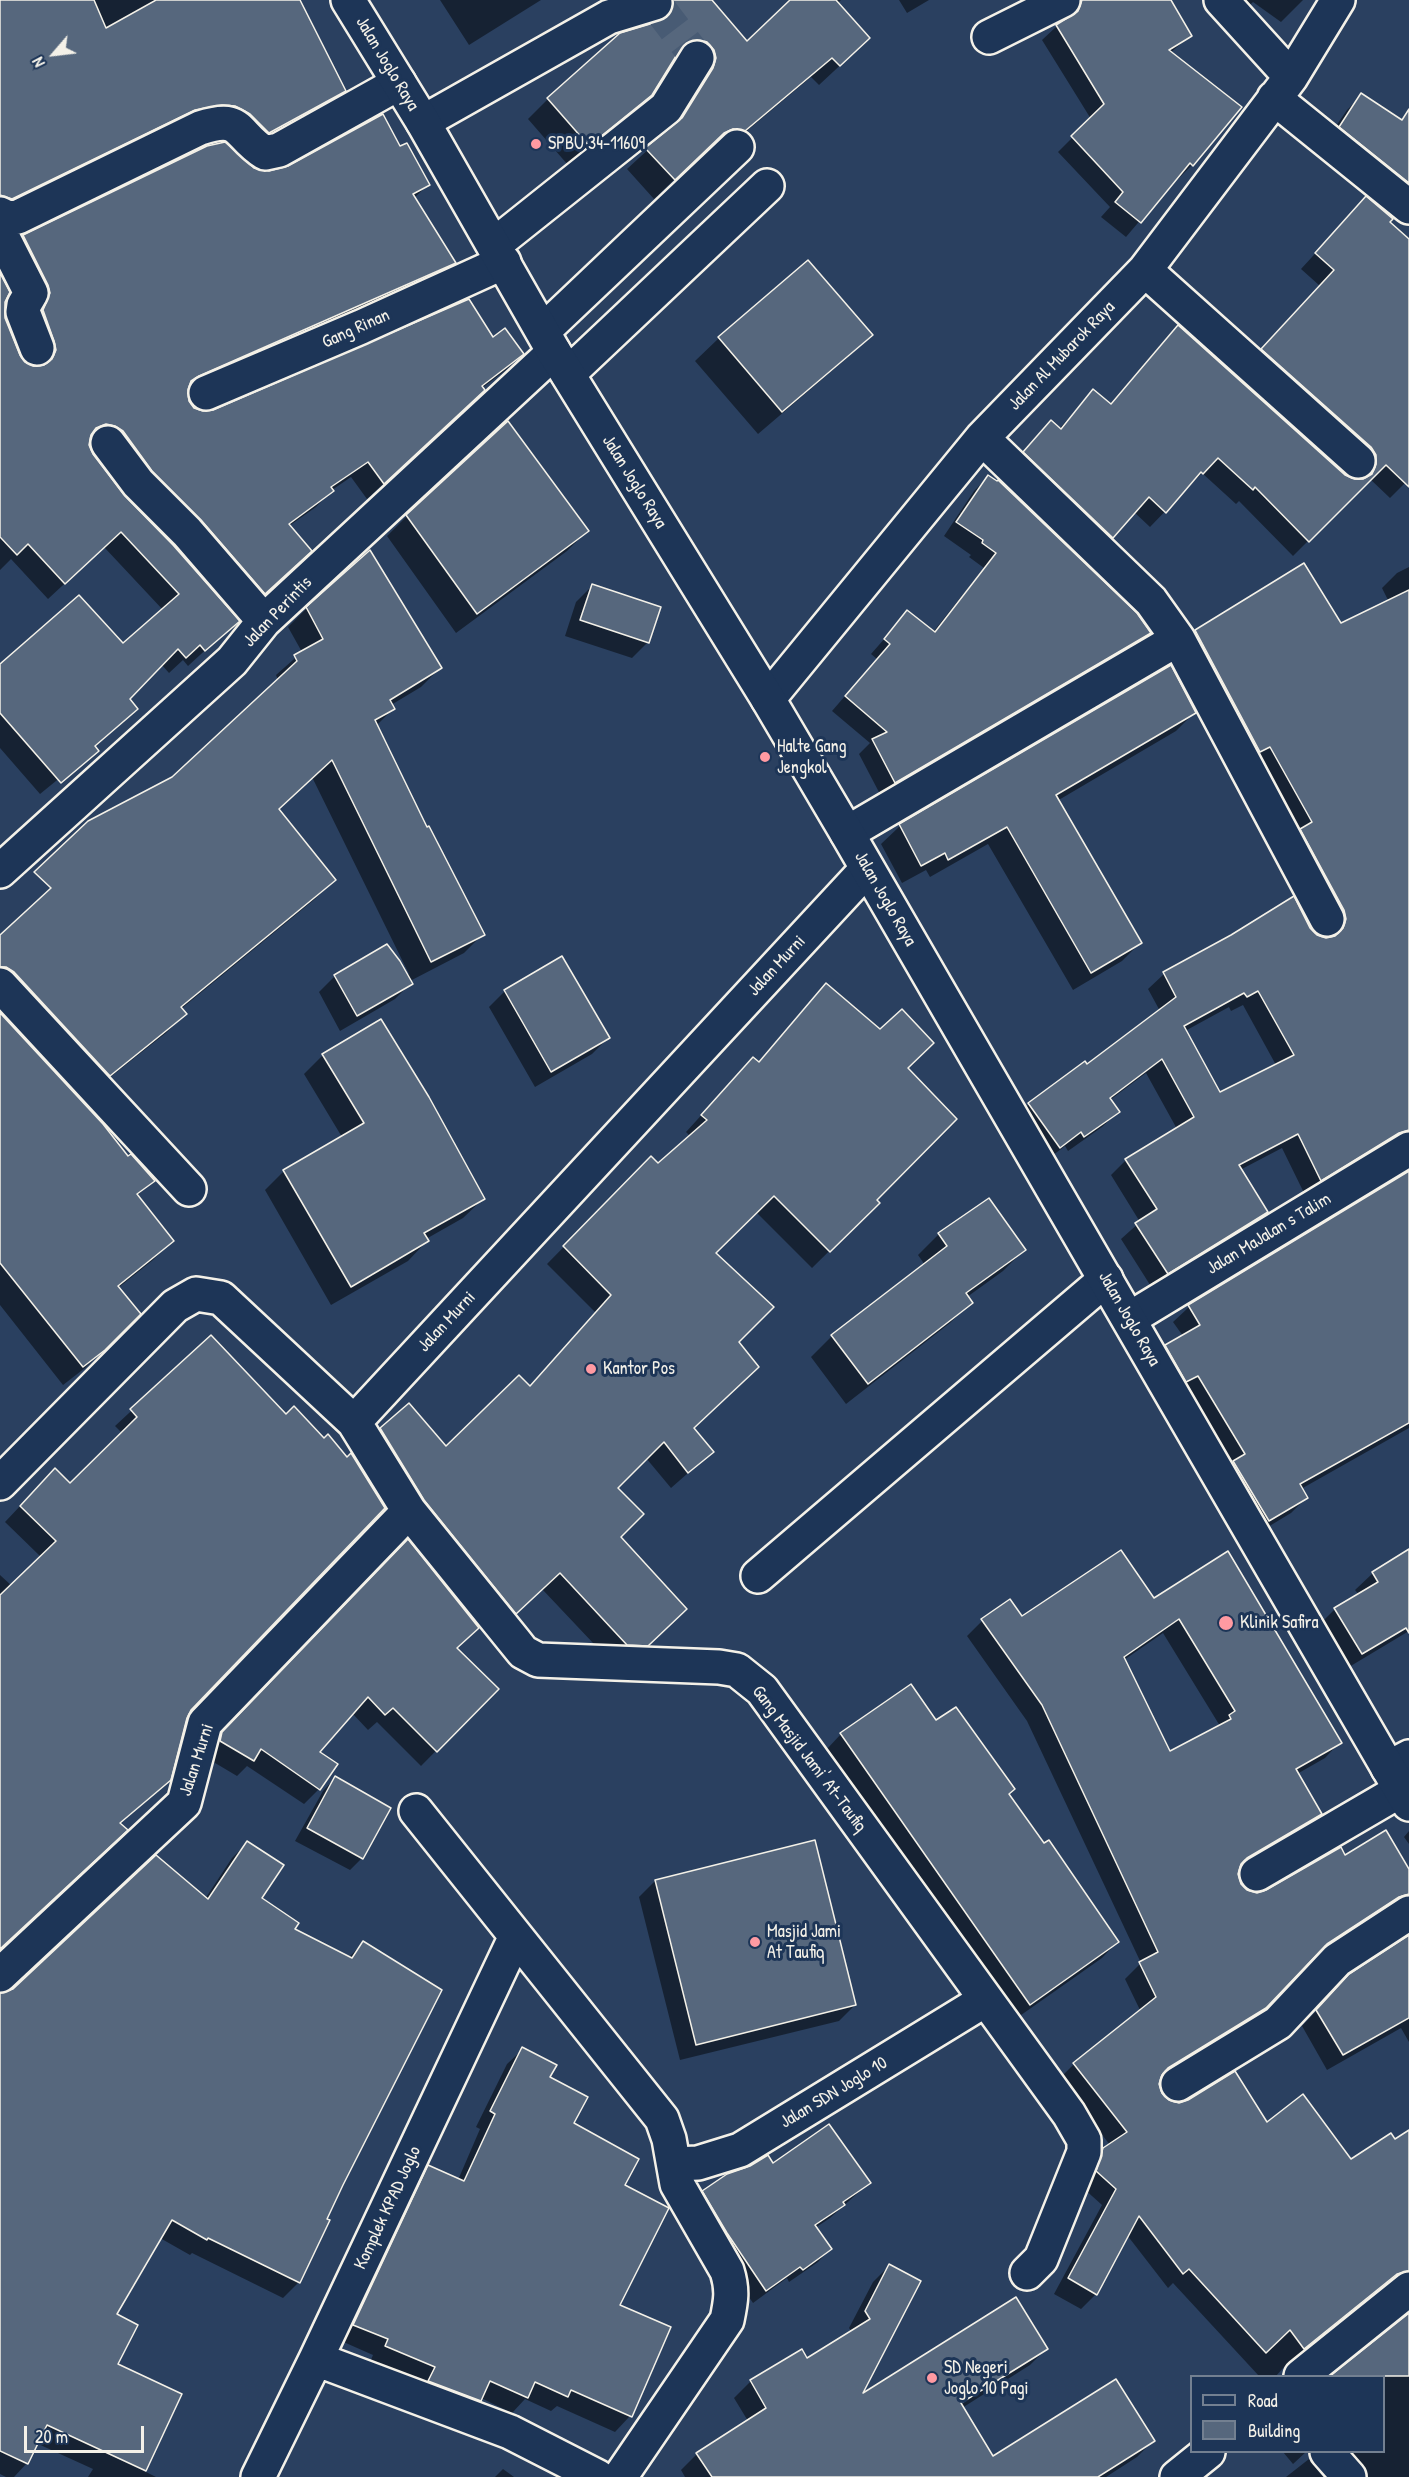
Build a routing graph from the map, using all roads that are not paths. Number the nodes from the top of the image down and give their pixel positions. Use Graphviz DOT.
graph roads {
  1 [pos="348,0"];
  2 [pos="1063,0"];
  3 [pos="1221,0"];
  4 [pos="1338,0"];
  5 [pos="655,3"];
  6 [pos="989,37"];
  7 [pos="697,58"];
  8 [pos="399,83"];
  9 [pos="1282,88"];
  10 [pos="423,122"];
  11 [pos="737,147"];
  12 [pos="767,186"];
  13 [pos="1409,207"];
  14 [pos="4,216"];
  15 [pos="499,253"];
  16 [pos="1145,270"];
  17 [pos="37,348"];
  18 [pos="555,352"];
  19 [pos="206,393"];
  20 [pos="982,438"];
  21 [pos="108,443"];
  22 [pos="1358,461"];
  23 [pos="264,621"];
  24 [pos="1178,639"];
  25 [pos="768,699"];
  26 [pos="847,833"];
  27 [pos="867,869"];
  28 [pos="0,872"];
  29 [pos="1327,919"];
  30 [pos="0,985"];
  31 [pos="1409,1149"];
  32 [pos="189,1189"];
  33 [pos="1106,1279"];
  34 [pos="1129,1319"];
  35 [pos="354,1422"];
  36 [pos="0,1483"];
  37 [pos="409,1511"];
  38 [pos="758,1576"];
  39 [pos="1402,1780"];
  40 [pos="416,1811"];
  41 [pos="1257,1874"];
  42 [pos="1409,1913"];
  43 [pos="515,1938"];
  44 [pos="0,1975"];
  45 [pos="985,2000"];
  46 [pos="1178,2084"];
  47 [pos="675,2164"];
  48 [pos="1027,2273"];
  49 [pos="1409,2289"];
  50 [pos="316,2359"];
  51 [pos="1302,2375"];
  52 [pos="1206,2453"];
  53 [pos="1329,2453"];
  54 [pos="258,2477"];
  55 [pos="598,2477"];
  56 [pos="620,2477"];
  57 [pos="1177,2477"];
  58 [pos="1349,2477"];
  1 -- 8 [label="street, Jalan Joglo Raya"];
  2 -- 6 [label="street"];
  3 -- 9 [label="street"];
  4 -- 9 [label="street, Jalan Al Mubarok Raya"];
  5 -- 10 [label="street"];
  7 -- 15 [label="street, Gang Rinan"];
  8 -- 10 [label="street, Jalan Joglo Raya"];
  8 -- 14 [label="street"];
  9 -- 13 [label="street"];
  9 -- 16 [label="street, Jalan Al Mubarok Raya"];
  10 -- 15 [label="street, Jalan Joglo Raya"];
  11 -- 18 [label="street"];
  12 -- 18 [label="street"];
  14 -- 17 [label="street"];
  15 -- 18 [label="street, Jalan Joglo Raya"];
  15 -- 19 [label="street, Gang Rinan"];
  16 -- 20 [label="street, Jalan Al Mubarok Raya"];
  16 -- 22 [label="street"];
  18 -- 23 [label="street, Jalan Perintis"];
  18 -- 25 [label="street, Jalan Joglo Raya"];
  20 -- 24 [label="street"];
  20 -- 25 [label="street, Jalan Al Mubarok Raya"];
  21 -- 23 [label="street"];
  23 -- 28 [label="street, Jalan Perintis"];
  24 -- 26 [label="street"];
  24 -- 29 [label="street"];
  25 -- 26 [label="street, Jalan Joglo Raya"];
  26 -- 27 [label="street, Jalan Joglo Raya"];
  27 -- 33 [label="street, Jalan Joglo Raya"];
  27 -- 35 [label="street, Jalan Murni"];
  30 -- 32 [label="street"];
  31 -- 34 [label="street, Jalan MaJalan s Talim"];
  33 -- 34 [label="street, Jalan Joglo Raya"];
  33 -- 38 [label="street"];
  34 -- 39 [label="street, Jalan Joglo Raya"];
  35 -- 36 [label="street"];
  35 -- 37 [label="street, Gang Masjid Jami' At-Taufiq"];
  37 -- 44 [label="street, Jalan Murni"];
  37 -- 45 [label="street, Gang Masjid Jami' At-Taufiq"];
  39 -- 41 [label="street"];
  40 -- 43 [label="street"];
  42 -- 46 [label="street"];
  43 -- 47 [label="street"];
  43 -- 50 [label="street, Komplek KPAD Joglo"];
  45 -- 47 [label="street, Jalan SDN Joglo 10"];
  45 -- 48 [label="street, Gang Masjid Jami' At-Taufiq"];
  47 -- 56 [label="street"];
  49 -- 51 [label="street"];
  50 -- 54 [label="street, Komplek KPAD Joglo"];
  50 -- 55 [label="street"];
  52 -- 57 [label="street"];
  53 -- 58 [label="street"];
}
